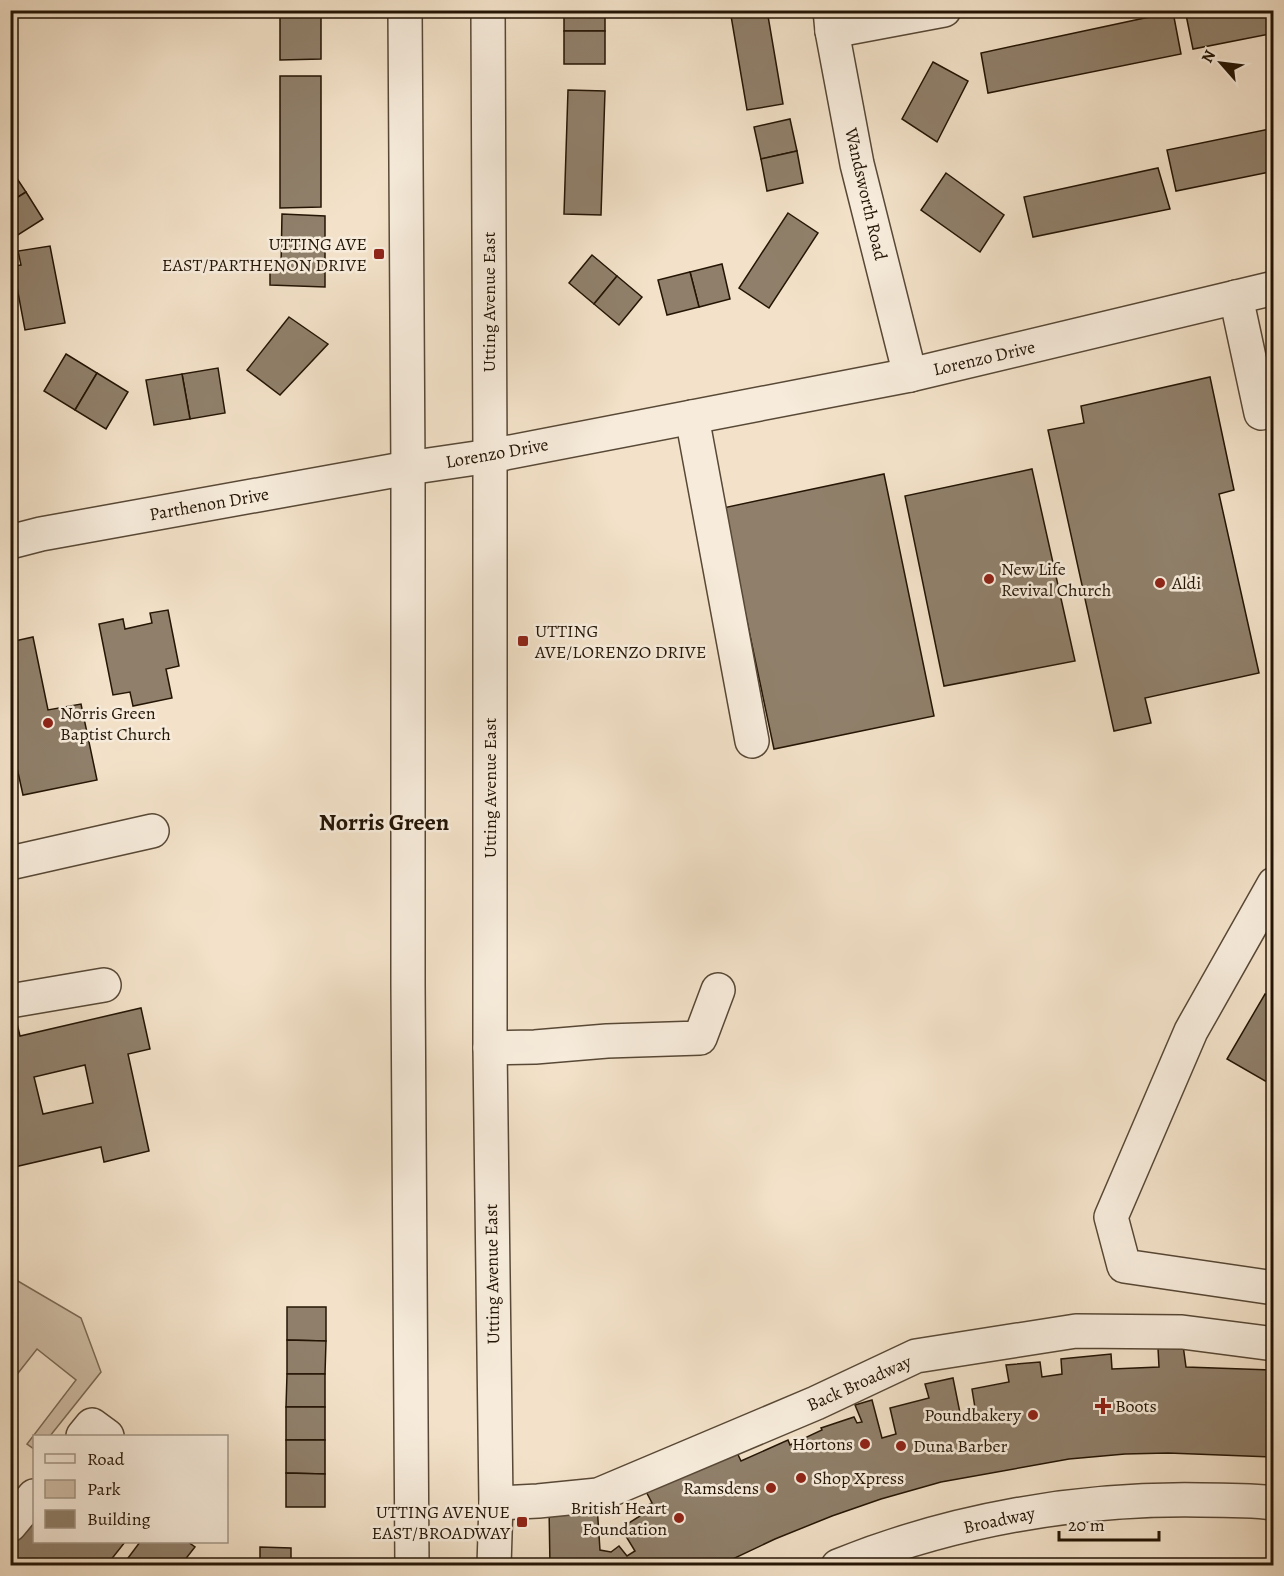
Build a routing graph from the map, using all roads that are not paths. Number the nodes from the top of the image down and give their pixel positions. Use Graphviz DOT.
graph roads {
  1 [pos="405,10"];
  2 [pos="488,10"];
  3 [pos="944,10"];
  4 [pos="831,21"];
  5 [pos="1274,288"];
  6 [pos="1236,297"];
  7 [pos="910,375"];
  8 [pos="1261,413"];
  9 [pos="692,417"];
  10 [pos="490,456"];
  11 [pos="408,468"];
  12 [pos="10,542"];
  13 [pos="752,741"];
  14 [pos="152,831"];
  15 [pos="10,863"];
  16 [pos="1274,884"];
  17 [pos="104,984"];
  18 [pos="718,990"];
  19 [pos="10,1001"];
  20 [pos="489,1048"];
  21 [pos="1274,1288"];
  22 [pos="1274,1344"];
  23 [pos="84,1435"];
  24 [pos="104,1435"];
  25 [pos="33,1497"];
  26 [pos="496,1503"];
  27 [pos="1274,1503"];
  28 [pos="10,1525"];
  29 [pos="412,1566"];
  30 [pos="494,1566"];
  31 [pos="838,1566"];
  1 -- 11 [label="street"];
  2 -- 10 [label="street, Utting Avenue East"];
  3 -- 4 [label="street"];
  4 -- 7 [label="street, Wandsworth Road"];
  5 -- 6 [label="street, Lorenzo Drive"];
  6 -- 7 [label="street, Lorenzo Drive"];
  6 -- 8 [label="street"];
  7 -- 9 [label="street, Lorenzo Drive"];
  9 -- 10 [label="street, Lorenzo Drive"];
  9 -- 13 [label="street"];
  10 -- 11 [label="street, Lorenzo Drive"];
  10 -- 20 [label="street, Utting Avenue East"];
  11 -- 12 [label="street, Parthenon Drive"];
  11 -- 29 [label="street"];
  14 -- 15 [label="street"];
  16 -- 21 [label="street"];
  17 -- 19 [label="street"];
  18 -- 20 [label="street"];
  20 -- 26 [label="street, Utting Avenue East"];
  22 -- 26 [label="street, Back Broadway"];
  23 -- 24 [label="street"];
  25 -- 28 [label="street"];
  26 -- 30 [label="street, Utting Avenue East"];
  27 -- 31 [label="street, Broadway"];
}
